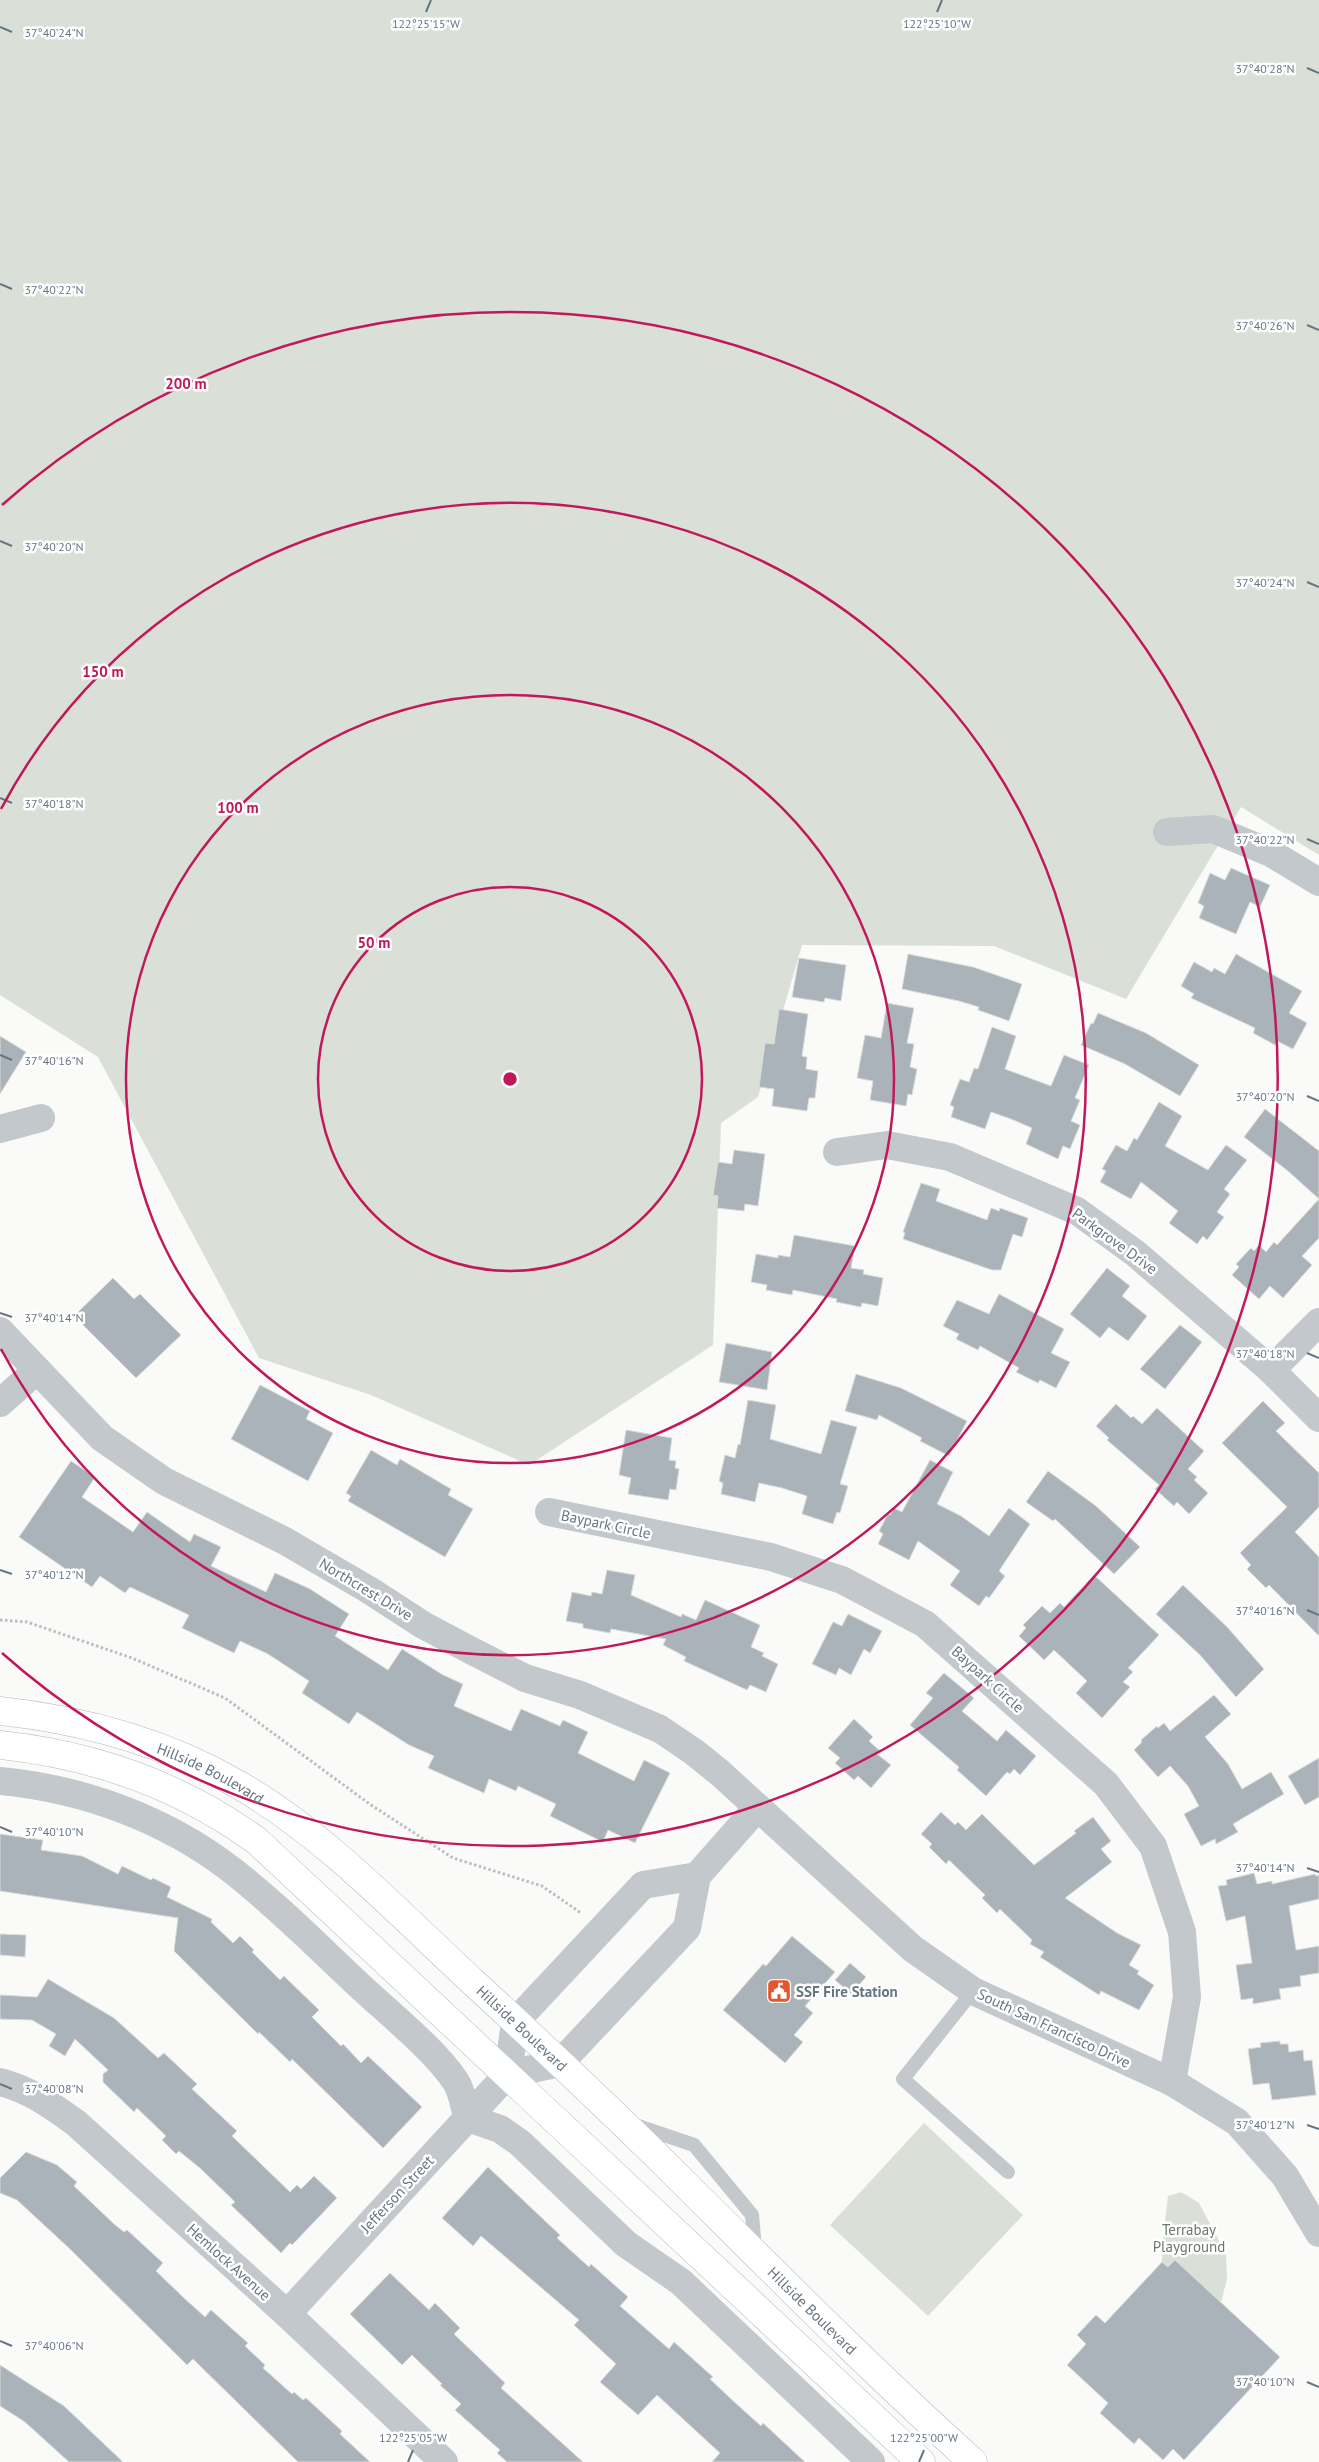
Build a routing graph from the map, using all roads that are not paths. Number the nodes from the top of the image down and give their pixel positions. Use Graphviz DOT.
graph roads {
  1 [pos="1167,832"];
  2 [pos="1319,882"];
  3 [pos="41,1118"];
  4 [pos="0,1129"];
  5 [pos="837,1152"];
  6 [pos="1319,1322"];
  7 [pos="0,1331"];
  8 [pos="37,1370"];
  9 [pos="1271,1370"];
  10 [pos="0,1403"];
  11 [pos="1319,1418"];
  12 [pos="549,1512"];
  13 [pos="0,1711"];
  14 [pos="0,1745"];
  15 [pos="0,1781"];
  16 [pos="757,1808"];
  17 [pos="697,1876"];
  18 [pos="973,1991"];
  19 [pos="516,2022"];
  20 [pos="560,2063"];
  21 [pos="508,2074"];
  22 [pos="0,2082"];
  23 [pos="1172,2082"];
  24 [pos="468,2118"];
  25 [pos="1008,2172"];
  26 [pos="1319,2232"];
  27 [pos="287,2314"];
  28 [pos="444,2462"];
  29 [pos="872,2462"];
  30 [pos="921,2462"];
  31 [pos="973,2462"];
  1 -- 2 [label="street"];
  3 -- 4 [label="street"];
  5 -- 9 [label="street, Parkgrove Drive"];
  6 -- 9 [label="street"];
  7 -- 8 [label="street, Northcrest Drive"];
  8 -- 10 [label="street"];
  8 -- 16 [label="street, Northcrest Drive"];
  9 -- 11 [label="street, Parkgrove Drive"];
  12 -- 23 [label="street, Baypark Circle"];
  13 -- 19 [label="main road, Hillside Boulevard"];
  14 -- 21 [label="main road, Hillside Boulevard"];
  15 -- 24 [label="street"];
  16 -- 17 [label="street"];
  16 -- 18 [label="street, South San Francisco Drive"];
  17 -- 19 [label="street"];
  17 -- 20 [label="street"];
  18 -- 23 [label="street, South San Francisco Drive"];
  18 -- 25 [label="lane"];
  19 -- 20 [label="main road, Hillside Boulevard"];
  19 -- 21 [label="street"];
  20 -- 21 [label="street"];
  20 -- 31 [label="main road, Hillside Boulevard"];
  21 -- 24 [label="street, Jefferson Street"];
  21 -- 30 [label="main road, Hillside Boulevard"];
  22 -- 27 [label="street, Hemlock Avenue"];
  23 -- 26 [label="street, South San Francisco Drive"];
  24 -- 27 [label="street, Jefferson Street"];
  24 -- 29 [label="street"];
  27 -- 28 [label="street, Hemlock Avenue"];
}
